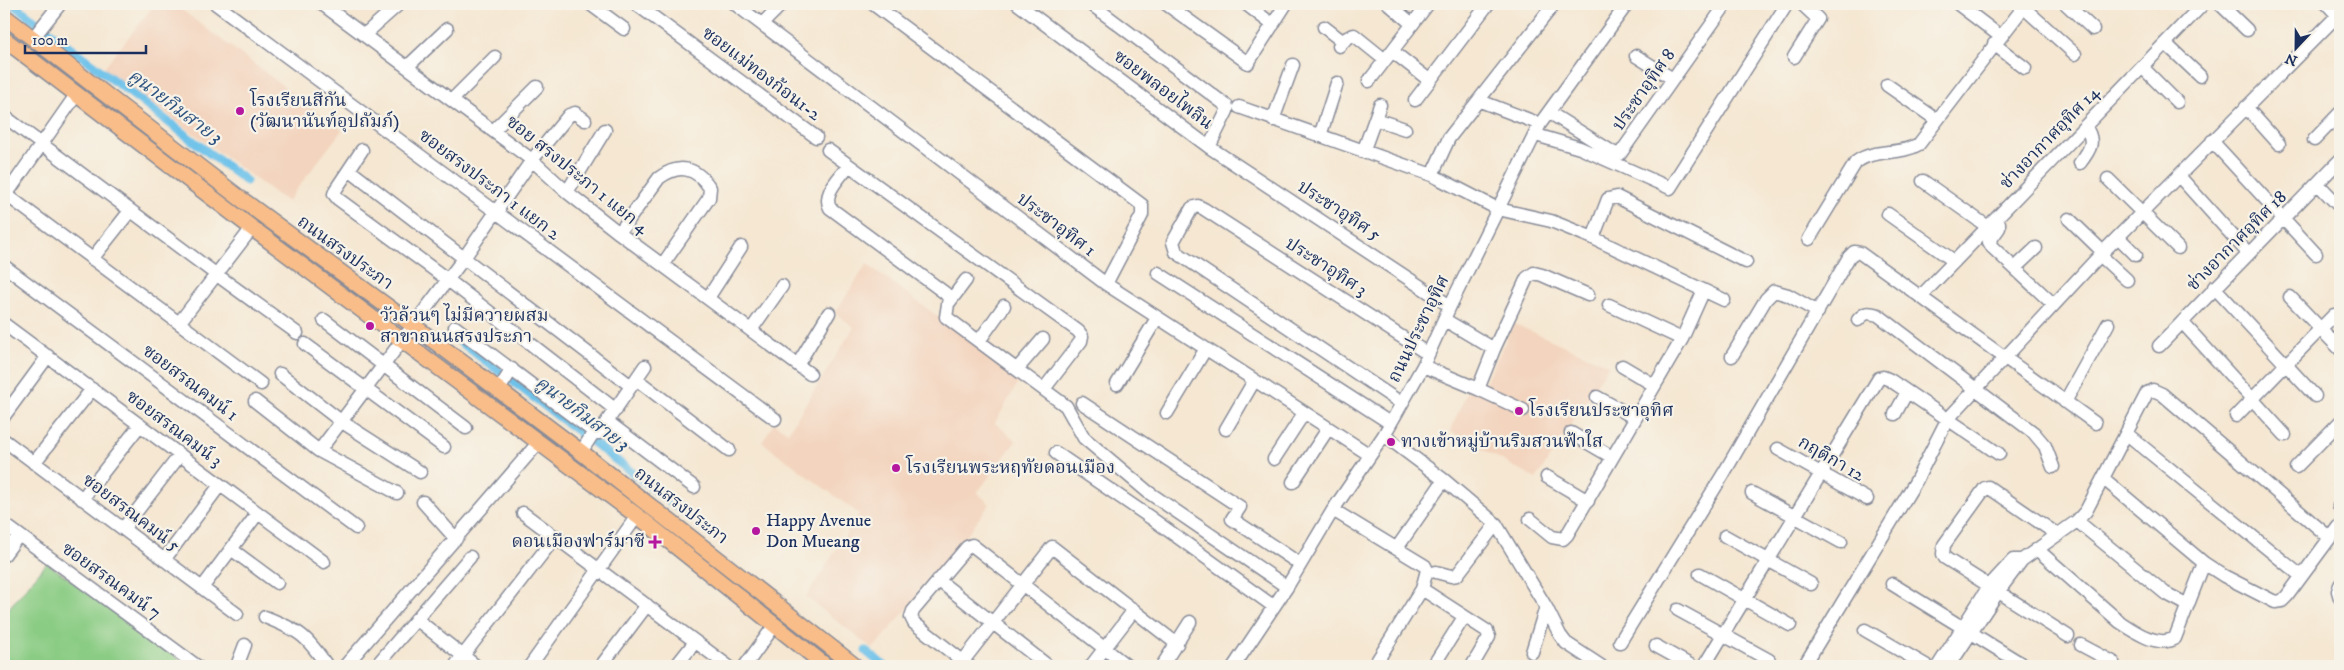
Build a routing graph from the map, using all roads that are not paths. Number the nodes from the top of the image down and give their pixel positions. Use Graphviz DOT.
graph roads {
  1 [pos="60,4"];
  2 [pos="216,4"];
  3 [pos="322,4"];
  4 [pos="399,4"];
  5 [pos="590,4"];
  6 [pos="636,4"];
  7 [pos="735,4"];
  8 [pos="782,4"];
  9 [pos="873,4"];
  10 [pos="1018,4"];
  11 [pos="1091,4"];
  12 [pos="1166,4"];
  13 [pos="1246,4"];
  14 [pos="1286,4"];
  15 [pos="1389,4"];
  16 [pos="1428,4"];
  17 [pos="1488,4"];
  18 [pos="1554,4"];
  19 [pos="1627,4"];
  20 [pos="1726,4"];
  21 [pos="1787,4"];
  22 [pos="1802,4"];
  23 [pos="1958,4"];
  24 [pos="2066,4"];
  25 [pos="2203,4"];
  26 [pos="2220,4"];
  27 [pos="2327,4"];
  28 [pos="2024,5"];
  29 [pos="4,16"];
  30 [pos="2339,17"];
  31 [pos="762,24"];
  32 [pos="1412,24"];
  33 [pos="1273,25"];
  34 [pos="1324,27"];
  35 [pos="447,29"];
  36 [pos="624,29"];
  37 [pos="2093,29"];
  38 [pos="2247,30"];
  39 [pos="41,34"];
  40 [pos="364,35"];
  41 [pos="4,39"];
  42 [pos="1997,40"];
  43 [pos="2165,43"];
  44 [pos="2075,54"];
  45 [pos="1388,56"];
  46 [pos="1636,56"];
  47 [pos="495,57"];
  48 [pos="1794,57"];
  49 [pos="32,60"];
  50 [pos="1293,65"];
  51 [pos="407,67"];
  52 [pos="2142,67"];
  53 [pos="2025,68"];
  54 [pos="2200,76"];
  55 [pos="1673,79"];
  56 [pos="1429,80"];
  57 [pos="1369,81"];
  58 [pos="1337,83"];
  59 [pos="1887,85"];
  60 [pos="537,87"];
  61 [pos="79,97"];
  62 [pos="452,100"];
  63 [pos="1416,100"];
  64 [pos="1480,101"];
  65 [pos="2176,102"];
  66 [pos="1380,105"];
  67 [pos="1239,107"];
  68 [pos="2246,107"];
  69 [pos="2340,112"];
  70 [pos="1550,113"];
  71 [pos="4,116"];
  72 [pos="1376,119"];
  73 [pos="585,120"];
  74 [pos="1274,120"];
  75 [pos="1937,120"];
  76 [pos="2085,126"];
  77 [pos="1405,129"];
  78 [pos="604,130"];
  79 [pos="1538,130"];
  80 [pos="493,131"];
  81 [pos="816,136"];
  82 [pos="1320,136"];
  83 [pos="2314,140"];
  84 [pos="2212,141"];
  85 [pos="2279,144"];
  86 [pos="42,147"];
  87 [pos="1209,147"];
  88 [pos="362,150"];
  89 [pos="828,150"];
  90 [pos="1363,152"];
  91 [pos="532,160"];
  92 [pos="2340,160"];
  93 [pos="2080,163"];
  94 [pos="848,166"];
  95 [pos="349,170"];
  96 [pos="1432,175"];
  97 [pos="2179,176"];
  98 [pos="2108,179"];
  99 [pos="1923,181"];
  100 [pos="2318,184"];
  101 [pos="566,192"];
  102 [pos="5,194"];
  103 [pos="2340,207"];
  104 [pos="1498,210"];
  105 [pos="130,211"];
  106 [pos="2142,212"];
  107 [pos="497,213"];
  108 [pos="1888,214"];
  109 [pos="2069,219"];
  110 [pos="2285,219"];
  111 [pos="1992,223"];
  112 [pos="252,228"];
  113 [pos="619,233"];
  114 [pos="2118,237"];
  115 [pos="1593,238"];
  116 [pos="1809,239"];
  117 [pos="741,246"];
  118 [pos="2036,248"];
  119 [pos="2178,248"];
  120 [pos="2102,254"];
  121 [pos="2248,254"];
  122 [pos="2316,254"];
  123 [pos="2136,255"];
  124 [pos="464,258"];
  125 [pos="92,259"];
  126 [pos="1954,261"];
  127 [pos="1746,262"];
  128 [pos="663,264"];
  129 [pos="4,266"];
  130 [pos="2015,268"];
  131 [pos="1158,273"];
  132 [pos="217,275"];
  133 [pos="448,280"];
  134 [pos="966,280"];
  135 [pos="2127,280"];
  136 [pos="1106,284"];
  137 [pos="782,286"];
  138 [pos="2214,287"];
  139 [pos="1703,292"];
  140 [pos="1588,295"];
  141 [pos="1921,296"];
  142 [pos="2290,297"];
  143 [pos="708,298"];
  144 [pos="1724,300"];
  145 [pos="948,304"];
  146 [pos="1609,305"];
  147 [pos="2054,305"];
  148 [pos="1004,306"];
  149 [pos="1450,306"];
  150 [pos="2338,311"];
  151 [pos="1818,312"];
  152 [pos="829,313"];
  153 [pos="1156,318"];
  154 [pos="324,320"];
  155 [pos="1445,320"];
  156 [pos="1858,320"];
  157 [pos="2182,322"];
  158 [pos="179,323"];
  159 [pos="4,324"];
  160 [pos="2108,324"];
  161 [pos="414,326"];
  162 [pos="455,327"];
  163 [pos="2322,329"];
  164 [pos="751,330"];
  165 [pos="297,333"];
  166 [pos="1043,339"];
  167 [pos="1682,339"];
  168 [pos="403,341"];
  169 [pos="979,341"];
  170 [pos="305,344"];
  171 [pos="2159,346"];
  172 [pos="1494,349"];
  173 [pos="2340,349"];
  174 [pos="1205,350"];
  175 [pos="48,356"];
  176 [pos="1732,356"];
  177 [pos="2004,357"];
  178 [pos="1426,360"];
  179 [pos="798,364"];
  180 [pos="2284,364"];
  181 [pos="384,366"];
  182 [pos="644,366"];
  183 [pos="1622,366"];
  184 [pos="1018,368"];
  185 [pos="280,374"];
  186 [pos="810,374"];
  187 [pos="506,379"];
  188 [pos="1254,381"];
  189 [pos="634,382"];
  190 [pos="261,384"];
  191 [pos="1117,384"];
  192 [pos="1654,385"];
  193 [pos="92,389"];
  194 [pos="366,389"];
  195 [pos="1044,389"];
  196 [pos="1974,389"];
  197 [pos="1478,390"];
  198 [pos="1908,392"];
  199 [pos="2315,396"];
  200 [pos="1597,397"];
  201 [pos="2252,399"];
  202 [pos="255,402"];
  203 [pos="2065,402"];
  204 [pos="1402,403"];
  205 [pos="1082,404"];
  206 [pos="616,410"];
  207 [pos="1524,410"];
  208 [pos="1167,413"];
  209 [pos="1304,414"];
  210 [pos="1894,414"];
  211 [pos="4,416"];
  212 [pos="2236,416"];
  213 [pos="1635,418"];
  214 [pos="775,419"];
  215 [pos="1947,420"];
  216 [pos="342,422"];
  217 [pos="608,422"];
  218 [pos="2095,423"];
  219 [pos="140,425"];
  220 [pos="2339,427"];
  221 [pos="466,428"];
  222 [pos="1226,429"];
  223 [pos="1328,429"];
  224 [pos="1387,429"];
  225 [pos="1571,433"];
  226 [pos="2127,434"];
  227 [pos="2285,435"];
  228 [pos="4,440"];
  229 [pos="539,442"];
  230 [pos="588,442"];
  231 [pos="444,447"];
  232 [pos="1778,448"];
  233 [pos="729,450"];
  234 [pos="319,451"];
  235 [pos="1056,454"];
  236 [pos="1999,454"];
  237 [pos="180,455"];
  238 [pos="1370,456"];
  239 [pos="1612,457"];
  240 [pos="1274,459"];
  241 [pos="34,463"];
  242 [pos="2053,466"];
  243 [pos="2296,467"];
  244 [pos="420,472"];
  245 [pos="1821,473"];
  246 [pos="1547,477"];
  247 [pos="2104,479"];
  248 [pos="1444,480"];
  249 [pos="1293,482"];
  250 [pos="220,484"];
  251 [pos="694,487"];
  252 [pos="397,493"];
  253 [pos="1752,493"];
  254 [pos="82,499"];
  255 [pos="1867,500"];
  256 [pos="1588,501"];
  257 [pos="423,502"];
  258 [pos="1333,510"];
  259 [pos="258,513"];
  260 [pos="524,513"];
  261 [pos="1795,516"];
  262 [pos="641,519"];
  263 [pos="1530,519"];
  264 [pos="2077,521"];
  265 [pos="4,524"];
  266 [pos="1496,524"];
  267 [pos="2338,527"];
  268 [pos="356,528"];
  269 [pos="123,529"];
  270 [pos="19,535"];
  271 [pos="2058,535"];
  272 [pos="556,536"];
  273 [pos="1725,536"];
  274 [pos="2330,538"];
  275 [pos="456,539"];
  276 [pos="1841,542"];
  277 [pos="1397,548"];
  278 [pos="231,549"];
  279 [pos="2038,551"];
  280 [pos="4,555"];
  281 [pos="470,557"];
  282 [pos="164,560"];
  283 [pos="1768,560"];
  284 [pos="324,562"];
  285 [pos="2204,563"];
  286 [pos="1300,564"];
  287 [pos="600,571"];
  288 [pos="1436,572"];
  289 [pos="1700,574"];
  290 [pos="2301,576"];
  291 [pos="938,580"];
  292 [pos="277,583"];
  293 [pos="1024,584"];
  294 [pos="1811,584"];
  295 [pos="1892,584"];
  296 [pos="2340,585"];
  297 [pos="1287,587"];
  298 [pos="202,588"];
  299 [pos="1422,589"];
  300 [pos="1993,589"];
  301 [pos="2340,598"];
  302 [pos="1745,599"];
  303 [pos="647,605"];
  304 [pos="2188,605"];
  305 [pos="1273,606"];
  306 [pos="1546,607"];
  307 [pos="1134,610"];
  308 [pos="1678,610"];
  309 [pos="237,614"];
  310 [pos="1464,616"];
  311 [pos="265,617"];
  312 [pos="416,619"];
  313 [pos="1190,622"];
  314 [pos="994,624"];
  315 [pos="1790,625"];
  316 [pos="777,629"];
  317 [pos="1865,630"];
  318 [pos="1966,631"];
  319 [pos="1723,634"];
  320 [pos="2068,636"];
  321 [pos="695,642"];
  322 [pos="1620,642"];
  323 [pos="1176,644"];
  324 [pos="245,645"];
  325 [pos="2080,645"];
  326 [pos="1656,646"];
  327 [pos="1105,648"];
  328 [pos="1532,652"];
  329 [pos="1769,660"];
  330 [pos="459,661"];
  331 [pos="966,664"];
  332 [pos="197,666"];
  333 [pos="237,666"];
  334 [pos="327,666"];
  335 [pos="345,666"];
  336 [pos="376,666"];
  337 [pos="476,666"];
  338 [pos="530,666"];
  339 [pos="601,666"];
  340 [pos="676,666"];
  341 [pos="728,666"];
  342 [pos="744,666"];
  343 [pos="753,666"];
  344 [pos="826,666"];
  345 [pos="855,666"];
  346 [pos="1048,666"];
  347 [pos="1091,666"];
  348 [pos="1127,666"];
  349 [pos="1162,666"];
  350 [pos="1234,666"];
  351 [pos="1374,666"];
  352 [pos="1433,666"];
  353 [pos="1472,666"];
  354 [pos="1601,666"];
  355 [pos="1692,666"];
  356 [pos="1704,666"];
  357 [pos="1804,666"];
  358 [pos="1927,666"];
  359 [pos="1938,666"];
  360 [pos="1949,666"];
  361 [pos="2025,666"];
  362 [pos="2111,666"];
  1 -- 39 [label="street"];
  2 -- 107 [label="street, ซอยสรงประภา 1 แยก 2"];
  3 -- 40 [label="street, ซอย สรงประภา 1 แยก 4"];
  4 -- 40 [label="street"];
  5 -- 36 [label="street"];
  6 -- 81 [label="street, ซอยแม่ทองก้อน1-2"];
  7 -- 31 [label="street, ประชาอุทิศ 1"];
  8 -- 31 [label="street"];
  9 -- 136 [label="street"];
  10 -- 87 [label="street, ซอยพลอยไพลิน"];
  11 -- 87 [label="street, ซอยพลอยไพลิน"];
  12 -- 33 [label="street"];
  13 -- 33 [label="street"];
  14 -- 33 [label="street"];
  15 -- 32 [label="street"];
  16 -- 32 [label="street"];
  17 -- 56 [label="street"];
  18 -- 64 [label="street"];
  19 -- 70 [label="street, ถนนประชาอุทิศ"];
  20 -- 55 [label="street, ประชาอุทิศ 8"];
  21 -- 79 [label="street"];
  22 -- 48 [label="street"];
  23 -- 42 [label="street"];
  24 -- 37 [label="street"];
  25 -- 43 [label="street, ช่างอากาศอุทิศ 14"];
  26 -- 38 [label="street"];
  27 -- 30 [label="street"];
  28 -- 42 [label="street"];
  28 -- 44 [label="street"];
  29 -- 39 [label="main road, ถนนสรงประภา"];
  30 -- 68 [label="street"];
  31 -- 136 [label="street, ประชาอุทิศ 1"];
  32 -- 45 [label="street"];
  34 -- 45 [label="street"];
  35 -- 51 [label="street"];
  39 -- 49 [label="main road"];
  39 -- 161 [label="main road, ถนนสรงประภา"];
  40 -- 51 [label="street, ซอย สรงประภา 1 แยก 4"];
  41 -- 49 [label="main road, ถนนสรงประภา"];
  42 -- 53 [label="street"];
  42 -- 75 [label="street"];
  43 -- 52 [label="street, ช่างอากาศอุทิศ 14"];
  43 -- 54 [label="street"];
  45 -- 56 [label="street"];
  45 -- 57 [label="street"];
  46 -- 55 [label="street"];
  47 -- 62 [label="street"];
  49 -- 61 [label="main road, ถนนสรงประภา"];
  50 -- 74 [label="street"];
  51 -- 62 [label="street, ซอย สรงประภา 1 แยก 4"];
  52 -- 65 [label="street"];
  52 -- 76 [label="street, ช่างอากาศอุทิศ 14"];
  55 -- 70 [label="street, ประชาอุทิศ 8"];
  56 -- 63 [label="street"];
  58 -- 82 [label="street"];
  59 -- 75 [label="street"];
  60 -- 80 [label="street"];
  61 -- 86 [label="street"];
  61 -- 112 [label="main road, ถนนสรงประภา"];
  62 -- 80 [label="street, ซอย สรงประภา 1 แยก 4"];
  64 -- 79 [label="street"];
  64 -- 96 [label="street"];
  66 -- 72 [label="street"];
  67 -- 74 [label="street"];
  68 -- 84 [label="street"];
  68 -- 85 [label="street"];
  69 -- 83 [label="street"];
  70 -- 79 [label="street, ถนนประชาอุทิศ"];
  71 -- 86 [label="street"];
  72 -- 77 [label="street"];
  72 -- 90 [label="street"];
  73 -- 91 [label="street"];
  74 -- 82 [label="street"];
  75 -- 116 [label="street"];
  76 -- 93 [label="street"];
  76 -- 111 [label="street, ช่างอากาศอุทิศ 14"];
  78 -- 101 [label="street"];
  79 -- 104 [label="street, ถนนประชาอุทิศ"];
  80 -- 91 [label="street, ซอย สรงประภา 1 แยก 4"];
  82 -- 90 [label="street"];
  84 -- 97 [label="street"];
  84 -- 110 [label="street"];
  86 -- 102 [label="street"];
  86 -- 105 [label="street"];
  87 -- 149 [label="street, ประชาอุทิศ 5"];
  88 -- 95 [label="street"];
  89 -- 94 [label="street"];
  90 -- 96 [label="street"];
  91 -- 101 [label="street, ซอย สรงประภา 1 แยก 4"];
  91 -- 107 [label="street"];
  92 -- 100 [label="street, ช่างอากาศอุทิศ 18"];
  94 -- 145 [label="street"];
  94 -- 195 [label="street"];
  95 -- 124 [label="street"];
  95 -- 133 [label="street"];
  96 -- 104 [label="street"];
  97 -- 106 [label="street"];
  97 -- 121 [label="street"];
  98 -- 106 [label="street"];
  99 -- 111 [label="street"];
  100 -- 103 [label="street"];
  100 -- 110 [label="street, ช่างอากาศอุทิศ 18"];
  101 -- 113 [label="street, ซอย สรงประภา 1 แยก 4"];
  102 -- 125 [label="street"];
  104 -- 115 [label="street"];
  104 -- 149 [label="street, ถนนประชาอุทิศ"];
  105 -- 125 [label="street"];
  105 -- 132 [label="street"];
  106 -- 114 [label="street"];
  106 -- 119 [label="street"];
  107 -- 124 [label="street"];
  107 -- 214 [label="street, ซอยสรงประภา 1 แยก 2"];
  108 -- 126 [label="street"];
  109 -- 120 [label="street"];
  110 -- 121 [label="street, ช่างอากาศอุทิศ 18"];
  110 -- 122 [label="street"];
  111 -- 126 [label="street, ช่างอากาศอุทิศ 14"];
  111 -- 130 [label="street"];
  112 -- 132 [label="street"];
  112 -- 168 [label="main road, ถนนสรงประภา"];
  113 -- 128 [label="street, ซอย สรงประภา 1 แยก 4"];
  113 -- 128 [label="street"];
  114 -- 120 [label="street"];
  114 -- 123 [label="street"];
  115 -- 127 [label="street"];
  115 -- 139 [label="street"];
  117 -- 143 [label="street"];
  118 -- 130 [label="street"];
  120 -- 135 [label="street"];
  120 -- 147 [label="street"];
  121 -- 138 [label="street, ช่างอากาศอุทิศ 18"];
  124 -- 133 [label="street"];
  124 -- 189 [label="street"];
  125 -- 158 [label="street"];
  126 -- 141 [label="street, ช่างอากาศอุทิศ 14"];
  128 -- 143 [label="street, ซอย สรงประภา 1 แยก 4"];
  129 -- 268 [label="street, ซอยสรณคมน์ 1"];
  130 -- 147 [label="street"];
  131 -- 224 [label="street"];
  132 -- 158 [label="street"];
  132 -- 165 [label="street"];
  133 -- 161 [label="street"];
  133 -- 206 [label="street"];
  134 -- 145 [label="street"];
  136 -- 153 [label="street, ประชาอุทิศ 1"];
  137 -- 164 [label="street"];
  138 -- 157 [label="street, ช่างอากาศอุทิศ 18"];
  138 -- 180 [label="street"];
  139 -- 144 [label="street"];
  139 -- 167 [label="street"];
  140 -- 172 [label="street"];
  141 -- 151 [label="street"];
  141 -- 177 [label="street"];
  142 -- 163 [label="street"];
  143 -- 164 [label="street, ซอย สรงประภา 1 แยก 4"];
  145 -- 169 [label="street"];
  146 -- 167 [label="street"];
  147 -- 177 [label="street"];
  148 -- 169 [label="street"];
  149 -- 155 [label="street, ถนนประชาอุทิศ"];
  150 -- 163 [label="street"];
  151 -- 176 [label="street"];
  151 -- 322 [label="street"];
  152 -- 179 [label="street"];
  153 -- 174 [label="street, ประชาอุทิศ 1"];
  153 -- 191 [label="street"];
  154 -- 181 [label="street"];
  155 -- 172 [label="street"];
  155 -- 178 [label="street, ถนนประชาอุทิศ"];
  156 -- 196 [label="street"];
  157 -- 171 [label="street, ช่างอากาศอุทิศ 18"];
  157 -- 201 [label="street"];
  158 -- 190 [label="street"];
  159 -- 175 [label="street, ซอยสรณคมน์ 3"];
  160 -- 203 [label="street"];
  161 -- 168 [label="street"];
  161 -- 187 [label="main road, ถนนสรงประภา"];
  162 -- 187 [label="street"];
  163 -- 173 [label="street"];
  163 -- 180 [label="street"];
  164 -- 179 [label="street, ซอย สรงประภา 1 แยก 4"];
  166 -- 184 [label="street"];
  167 -- 192 [label="street"];
  168 -- 181 [label="street"];
  168 -- 229 [label="main road, ถนนสรงประภา"];
  169 -- 184 [label="street"];
  170 -- 194 [label="street"];
  172 -- 197 [label="street"];
  174 -- 188 [label="street, ประชาอุทิศ 1"];
  174 -- 208 [label="street"];
  175 -- 193 [label="street, ซอยสรณคมน์ 3"];
  175 -- 211 [label="street"];
  177 -- 196 [label="street"];
  177 -- 203 [label="street"];
  178 -- 197 [label="street, ประชาอุทิศ 3"];
  178 -- 204 [label="street, ถนนประชาอุทิศ"];
  178 -- 204 [label="street, ประชาอุทิศ 3"];
  179 -- 186 [label="street, ซอย สรงประภา 1 แยก 4"];
  180 -- 199 [label="street"];
  180 -- 201 [label="street"];
  181 -- 194 [label="street"];
  181 -- 221 [label="street"];
  182 -- 189 [label="street"];
  183 -- 192 [label="street"];
  184 -- 195 [label="street"];
  185 -- 216 [label="street"];
  187 -- 230 [label="main road, ถนนสรงประภา"];
  187 -- 230 [label="street"];
  188 -- 209 [label="street, ประชาอุทิศ 1"];
  188 -- 222 [label="street"];
  189 -- 206 [label="street"];
  189 -- 233 [label="street"];
  192 -- 213 [label="street"];
  193 -- 219 [label="street, ซอยสรณคมน์ 3"];
  193 -- 241 [label="street"];
  194 -- 216 [label="street"];
  194 -- 231 [label="street"];
  195 -- 297 [label="street"];
  196 -- 215 [label="street"];
  196 -- 242 [label="street"];
  197 -- 207 [label="street, ประชาอุทิศ 3"];
  198 -- 210 [label="street"];
  198 -- 215 [label="street"];
  198 -- 245 [label="street"];
  200 -- 213 [label="street"];
  201 -- 212 [label="street"];
  201 -- 227 [label="street"];
  202 -- 234 [label="street"];
  203 -- 218 [label="street"];
  204 -- 224 [label="street, ถนนประชาอุทิศ"];
  205 -- 286 [label="street"];
  206 -- 217 [label="street"];
  209 -- 223 [label="street, ประชาอุทิศ 1"];
  209 -- 240 [label="street"];
  213 -- 239 [label="street"];
  215 -- 236 [label="street"];
  215 -- 357 [label="street"];
  216 -- 234 [label="street"];
  216 -- 244 [label="street"];
  217 -- 230 [label="street"];
  217 -- 251 [label="street"];
  219 -- 237 [label="street, ซอยสรณคมน์ 3"];
  219 -- 254 [label="street"];
  220 -- 243 [label="street"];
  223 -- 238 [label="street, ประชาอุทิศ 1"];
  223 -- 249 [label="street"];
  224 -- 238 [label="street, ถนนประชาอุทิศ"];
  224 -- 248 [label="street"];
  225 -- 239 [label="street"];
  226 -- 247 [label="street"];
  226 -- 274 [label="street"];
  226 -- 290 [label="street"];
  228 -- 241 [label="street, ซอยสรณคมน์ 5"];
  229 -- 262 [label="main road, ถนนสรงประภา"];
  229 -- 275 [label="street"];
  230 -- 345 [label="main road, ถนนสรงประภา"];
  232 -- 245 [label="street, กฤติกา 12"];
  234 -- 252 [label="street"];
  235 -- 305 [label="street"];
  237 -- 250 [label="street, ซอยสรณคมน์ 3"];
  237 -- 269 [label="street"];
  238 -- 258 [label="street, ถนนประชาอุทิศ"];
  239 -- 256 [label="street"];
  241 -- 254 [label="street, ซอยสรณคมน์ 5"];
  245 -- 255 [label="street, กฤติกา 12"];
  245 -- 261 [label="street"];
  246 -- 256 [label="street"];
  247 -- 264 [label="street"];
  247 -- 285 [label="street"];
  248 -- 266 [label="street"];
  248 -- 277 [label="street"];
  250 -- 259 [label="street, ซอยสรณคมน์ 3"];
  250 -- 282 [label="street"];
  253 -- 261 [label="street"];
  254 -- 269 [label="street, ซอยสรณคมน์ 5"];
  256 -- 263 [label="street"];
  257 -- 275 [label="street"];
  258 -- 277 [label="street"];
  258 -- 286 [label="street, ถนนประชาอุทิศ"];
  259 -- 278 [label="street"];
  259 -- 284 [label="street, ซอยสรณคมน์ 3"];
  260 -- 272 [label="street"];
  261 -- 276 [label="street"];
  261 -- 283 [label="street"];
  262 -- 287 [label="street"];
  262 -- 316 [label="main road, ถนนสรงประภา"];
  264 -- 271 [label="street"];
  264 -- 304 [label="street"];
  265 -- 270 [label="street, ซอยสรณคมน์ 7"];
  266 -- 288 [label="street"];
  266 -- 306 [label="street"];
  267 -- 274 [label="street"];
  269 -- 282 [label="street, ซอยสรณคมน์ 5"];
  270 -- 280 [label="street"];
  270 -- 332 [label="street, ซอยสรณคมน์ 7"];
  271 -- 279 [label="street"];
  271 -- 300 [label="street"];
  272 -- 287 [label="street"];
  272 -- 330 [label="street"];
  273 -- 283 [label="street"];
  274 -- 290 [label="street"];
  275 -- 335 [label="street"];
  277 -- 299 [label="street"];
  278 -- 292 [label="street"];
  278 -- 298 [label="street"];
  279 -- 300 [label="street"];
  279 -- 304 [label="street"];
  281 -- 312 [label="street"];
  282 -- 298 [label="street, ซอยสรณคมน์ 5"];
  283 -- 294 [label="street"];
  283 -- 302 [label="street"];
  285 -- 290 [label="street"];
  285 -- 304 [label="street"];
  286 -- 297 [label="street, ถนนประชาอุทิศ"];
  287 -- 303 [label="street"];
  287 -- 338 [label="street"];
  289 -- 302 [label="street"];
  291 -- 293 [label="street"];
  291 -- 314 [label="street"];
  291 -- 331 [label="street"];
  293 -- 307 [label="street"];
  293 -- 314 [label="street"];
  293 -- 327 [label="street"];
  295 -- 318 [label="street"];
  296 -- 301 [label="street"];
  297 -- 305 [label="street, ถนนประชาอุทิศ"];
  298 -- 309 [label="street, ซอยสรณคมน์ 5"];
  299 -- 310 [label="street"];
  299 -- 351 [label="street"];
  300 -- 318 [label="street"];
  300 -- 320 [label="street"];
  302 -- 315 [label="street"];
  302 -- 319 [label="street"];
  303 -- 321 [label="street"];
  303 -- 339 [label="street"];
  305 -- 350 [label="street, ถนนประชาอุทิศ"];
  306 -- 328 [label="street"];
  306 -- 354 [label="street"];
  307 -- 323 [label="street"];
  307 -- 327 [label="street"];
  308 -- 319 [label="street"];
  310 -- 352 [label="street"];
  310 -- 353 [label="street"];
  311 -- 334 [label="street"];
  312 -- 330 [label="street"];
  312 -- 336 [label="street"];
  313 -- 323 [label="street"];
  314 -- 331 [label="street"];
  314 -- 346 [label="street"];
  316 -- 342 [label="street"];
  316 -- 343 [label="street"];
  316 -- 344 [label="main road, ถนนสรงประภา"];
  317 -- 358 [label="street"];
  318 -- 359 [label="street"];
  318 -- 360 [label="street"];
  318 -- 361 [label="street"];
  319 -- 329 [label="street"];
  319 -- 356 [label="street"];
  321 -- 340 [label="street"];
  321 -- 341 [label="street"];
  323 -- 349 [label="street"];
  324 -- 333 [label="street"];
  325 -- 362 [label="street"];
  326 -- 355 [label="street"];
  327 -- 347 [label="street"];
  327 -- 348 [label="street"];
  330 -- 337 [label="street"];
}
